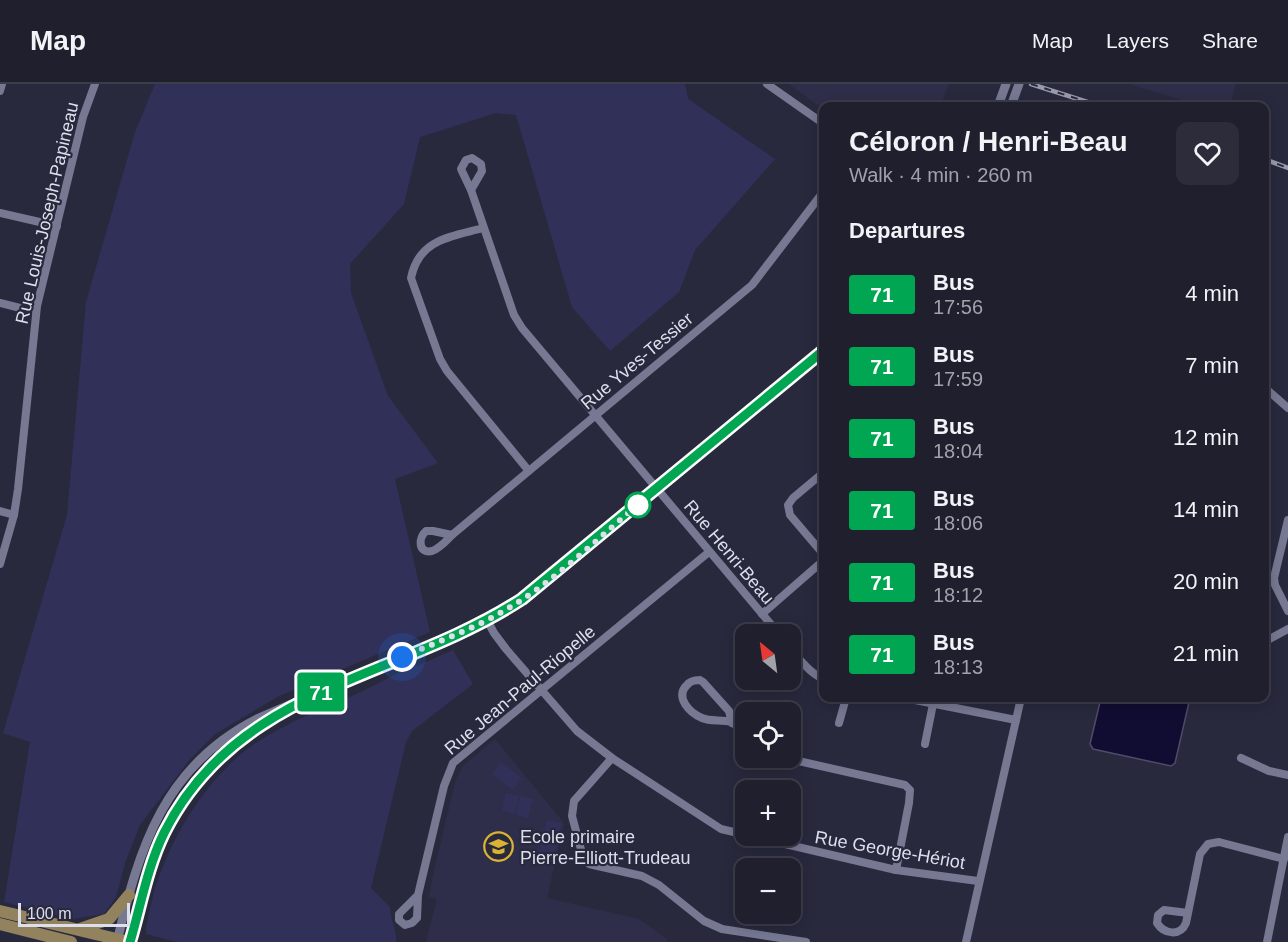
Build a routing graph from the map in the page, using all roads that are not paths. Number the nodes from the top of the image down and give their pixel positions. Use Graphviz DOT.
graph roads {
  1 [pos="2,84"];
  2 [pos="95,84"];
  3 [pos="767,84"];
  4 [pos="1006,84"];
  5 [pos="1019,84"];
  6 [pos="0,91"];
  7 [pos="999,102"];
  8 [pos="1012,102"];
  9 [pos="819,120"];
  10 [pos="471,190"];
  11 [pos="819,198"];
  12 [pos="0,213"];
  13 [pos="57,226"];
  14 [pos="483,228"];
  15 [pos="0,303"];
  16 [pos="36,312"];
  17 [pos="819,354"];
  18 [pos="1269,391"];
  19 [pos="1288,408"];
  20 [pos="596,415"];
  21 [pos="528,470"];
  22 [pos="819,476"];
  23 [pos="657,489"];
  24 [pos="0,512"];
  25 [pos="14,515"];
  26 [pos="1288,520"];
  27 [pos="452,536"];
  28 [pos="819,549"];
  29 [pos="709,552"];
  30 [pos="1277,557"];
  31 [pos="1288,560"];
  32 [pos="0,564"];
  33 [pos="819,564"];
  34 [pos="1288,611"];
  35 [pos="762,614"];
  36 [pos="487,620"];
  37 [pos="770,624"];
  38 [pos="1288,629"];
  39 [pos="1269,639"];
  40 [pos="801,661"];
  41 [pos="819,675"];
  42 [pos="541,691"];
  43 [pos="298,702"];
  44 [pos="845,702"];
  45 [pos="924,702"];
  46 [pos="1020,702"];
  47 [pos="933,704"];
  48 [pos="1016,720"];
  49 [pos="732,723"];
  50 [pos="839,723"];
  51 [pos="735,726"];
  52 [pos="925,744"];
  53 [pos="612,758"];
  54 [pos="1241,758"];
  55 [pos="801,762"];
  56 [pos="1288,775"];
  57 [pos="1288,837"];
  58 [pos="1284,859"];
  59 [pos="896,870"];
  60 [pos="978,881"];
  61 [pos="129,895"];
  62 [pos="418,895"];
  63 [pos="0,911"];
  64 [pos="1188,913"];
  65 [pos="0,924"];
  66 [pos="78,930"];
  67 [pos="124,941"];
  68 [pos="71,942"];
  69 [pos="806,942"];
  70 [pos="966,942"];
  71 [pos="1267,942"];
  1 -- 6 [label="street"];
  2 -- 13 [label="street, Rue Louis-Joseph-Papineau"];
  3 -- 9 [label="street"];
  4 -- 7 [label="street"];
  5 -- 8 [label="street"];
  10 -- 14 [label="street, Rue Henri-Beau"];
  11 -- 20 [label="street, Rue Yves-Tessier"];
  12 -- 13 [label="street"];
  13 -- 16 [label="street, Rue Louis-Joseph-Papineau"];
  14 -- 20 [label="street, Rue Henri-Beau"];
  14 -- 21 [label="street"];
  15 -- 16 [label="street"];
  16 -- 25 [label="street, Rue Louis-Joseph-Papineau"];
  17 -- 23 [label="street"];
  18 -- 19 [label="street"];
  20 -- 21 [label="street, Rue Yves-Tessier"];
  20 -- 23 [label="street, Rue Henri-Beau"];
  21 -- 27 [label="street, Rue Yves-Tessier"];
  22 -- 28 [label="street"];
  23 -- 29 [label="street, Rue Henri-Beau"];
  23 -- 36 [label="street"];
  24 -- 25 [label="street"];
  25 -- 32 [label="street, Rue Louis-Joseph-Papineau"];
  26 -- 30 [label="street"];
  29 -- 35 [label="street, Rue Henri-Beau"];
  29 -- 42 [label="street, Rue Jean-Paul-Riopelle"];
  30 -- 31 [label="street"];
  30 -- 34 [label="street"];
  33 -- 35 [label="street"];
  35 -- 37 [label="street, Rue Henri-Beau"];
  36 -- 42 [label="street, Rue George-Hériot"];
  36 -- 43 [label="street"];
  38 -- 39 [label="street"];
  40 -- 41 [label="street"];
  42 -- 53 [label="street, Rue George-Hériot"];
  42 -- 62 [label="street, Rue Jean-Paul-Riopelle"];
  43 -- 61 [label="street"];
  43 -- 67 [label="street"];
  44 -- 50 [label="street"];
  45 -- 47 [label="street"];
  46 -- 48 [label="street"];
  47 -- 48 [label="street"];
  47 -- 52 [label="street"];
  48 -- 60 [label="street"];
  49 -- 49 [label="street"];
  49 -- 51 [label="street"];
  53 -- 59 [label="street, Rue George-Hériot"];
  53 -- 69 [label="street"];
  54 -- 56 [label="street"];
  55 -- 59 [label="street"];
  57 -- 58 [label="street"];
  58 -- 64 [label="street"];
  58 -- 71 [label="street"];
  59 -- 60 [label="street, Rue George-Hériot"];
  60 -- 70 [label="street"];
  61 -- 66 [label="main road"];
  61 -- 67 [label="street"];
  63 -- 66 [label="main road"];
  65 -- 68 [label="main road"];
  66 -- 67 [label="main road"];
}
